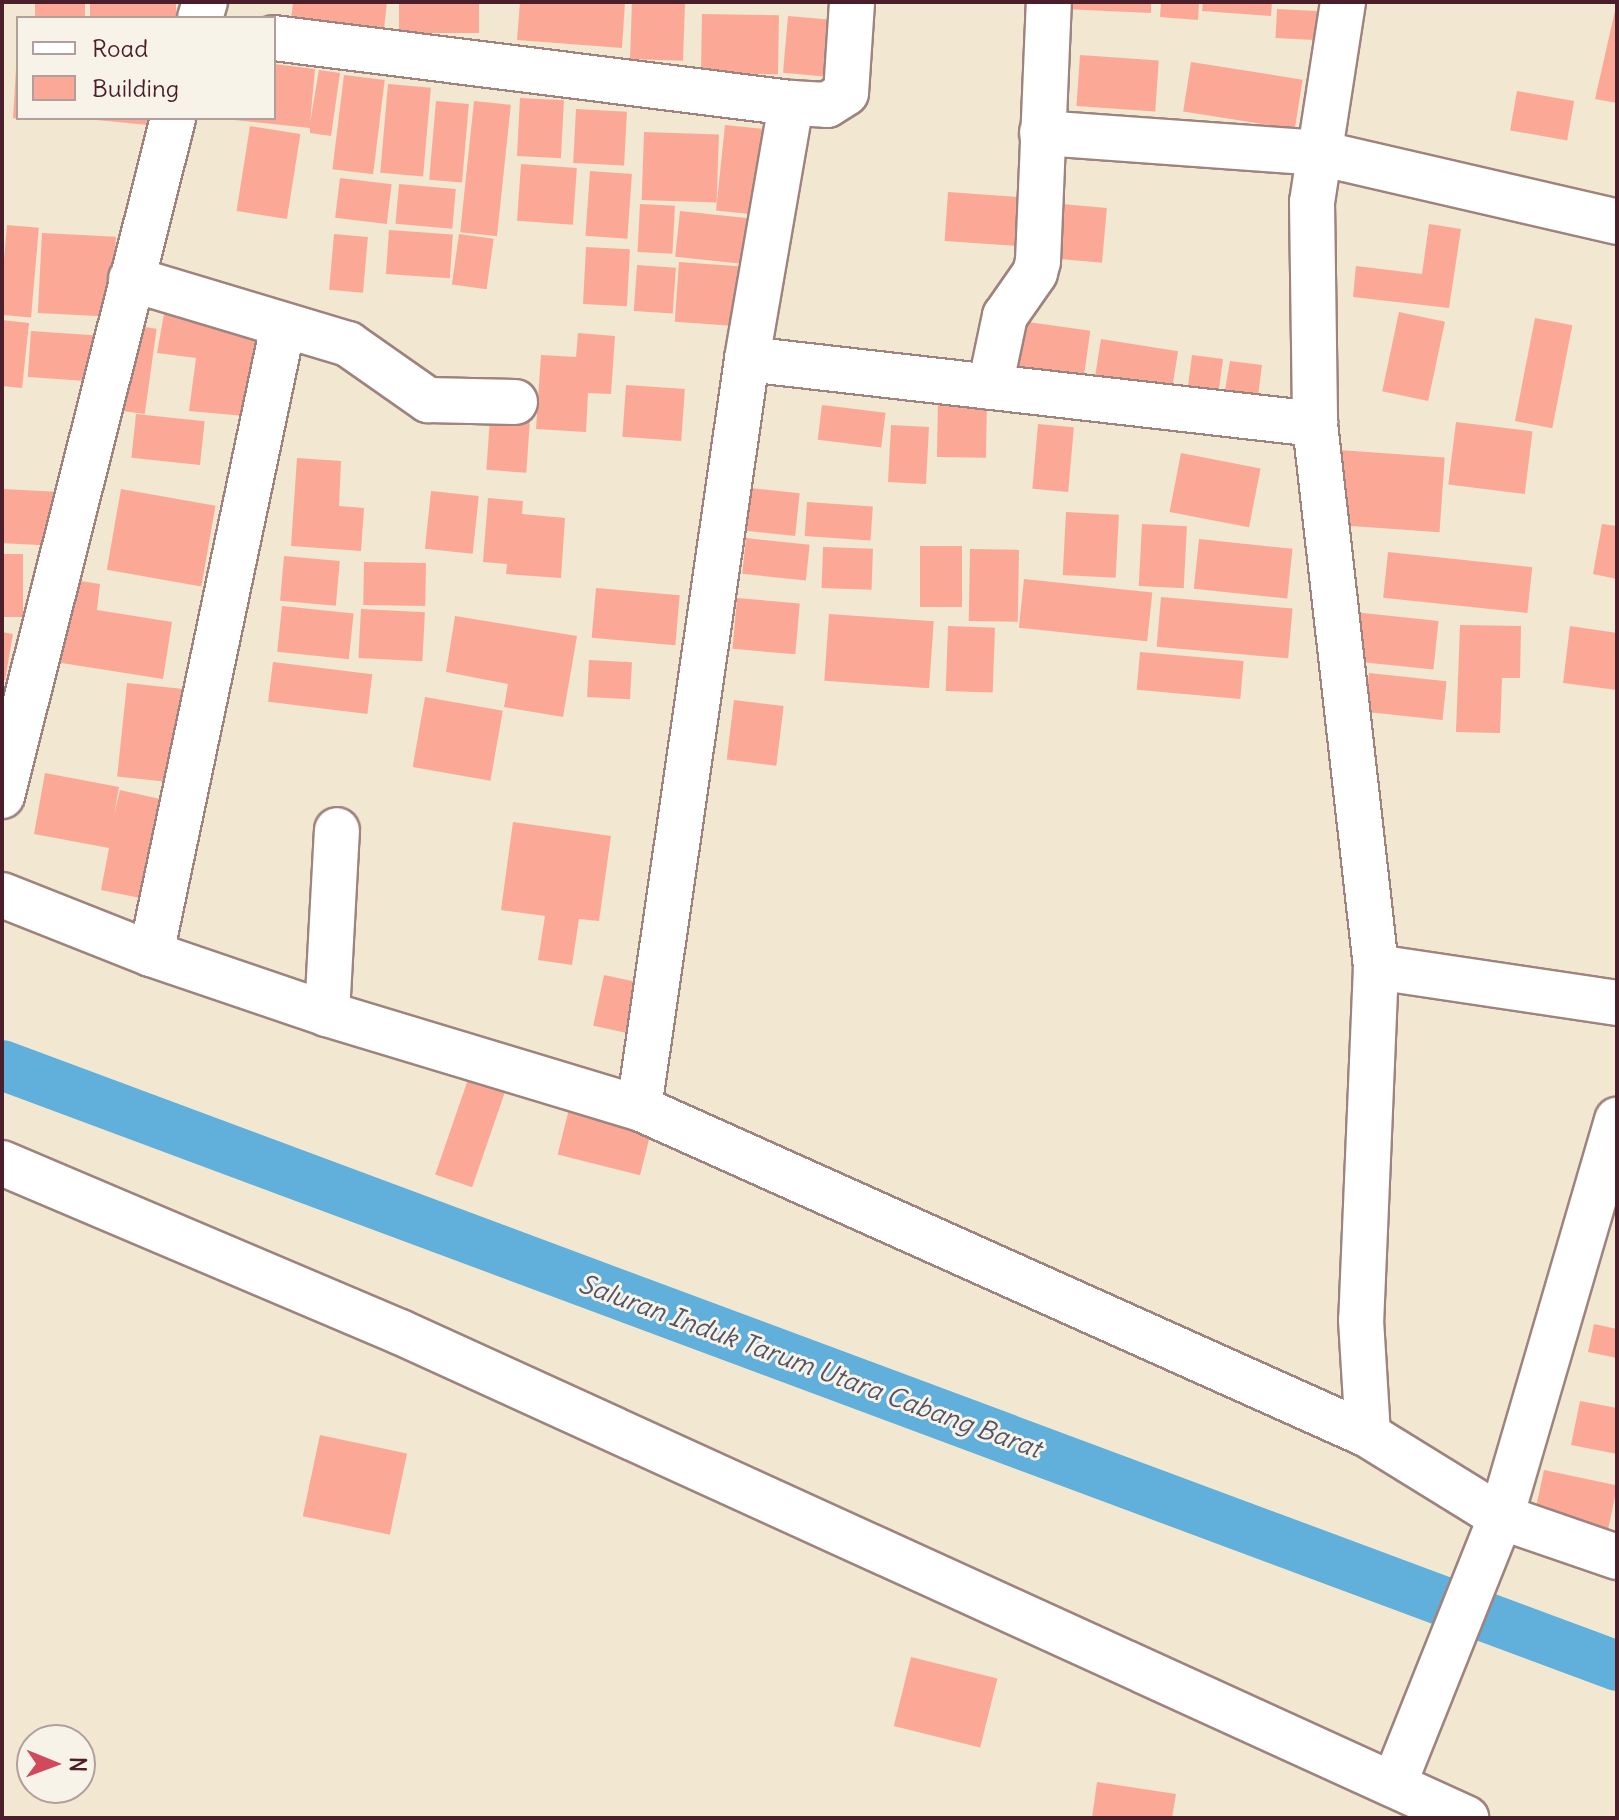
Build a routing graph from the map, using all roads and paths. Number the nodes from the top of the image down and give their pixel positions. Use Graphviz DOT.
graph roads {
  1 [pos="852,2"];
  2 [pos="1049,2"];
  3 [pos="1343,2"];
  4 [pos="276,38"];
  5 [pos="791,103"];
  6 [pos="172,120"];
  7 [pos="1042,133"];
  8 [pos="1319,153"];
  9 [pos="1617,222"];
  10 [pos="131,279"];
  11 [pos="283,326"];
  12 [pos="747,359"];
  13 [pos="990,387"];
  14 [pos="515,402"];
  15 [pos="1315,424"];
  16 [pos="2,796"];
  17 [pos="337,830"];
  18 [pos="2,895"];
  19 [pos="151,954"];
  20 [pos="1376,967"];
  21 [pos="1617,1003"];
  22 [pos="327,1014"];
  23 [pos="639,1108"];
  24 [pos="1617,1120"];
  25 [pos="2,1163"];
  26 [pos="1368,1435"];
  27 [pos="1501,1517"];
  28 [pos="1617,1557"];
  29 [pos="1399,1774"];
  30 [pos="1466,1818"];
  1 -- 5 [label="street"];
  2 -- 7 [label="street"];
  3 -- 8 [label="street"];
  4 -- 5 [label="street"];
  5 -- 12 [label="street"];
  6 -- 10 [label="street"];
  7 -- 8 [label="street"];
  7 -- 13 [label="street"];
  8 -- 9 [label="street"];
  8 -- 15 [label="street"];
  10 -- 11 [label="street"];
  10 -- 16 [label="street"];
  11 -- 14 [label="street"];
  11 -- 19 [label="street"];
  12 -- 13 [label="street"];
  12 -- 23 [label="street"];
  13 -- 15 [label="street"];
  15 -- 20 [label="street"];
  17 -- 22 [label="street"];
  18 -- 19 [label="street"];
  19 -- 22 [label="street"];
  20 -- 21 [label="street"];
  20 -- 26 [label="street"];
  22 -- 23 [label="street"];
  23 -- 26 [label="street"];
  24 -- 27 [label="street"];
  25 -- 29 [label="street"];
  26 -- 27 [label="street"];
  27 -- 28 [label="street"];
  27 -- 29 [label="street"];
  29 -- 30 [label="street"];
}
